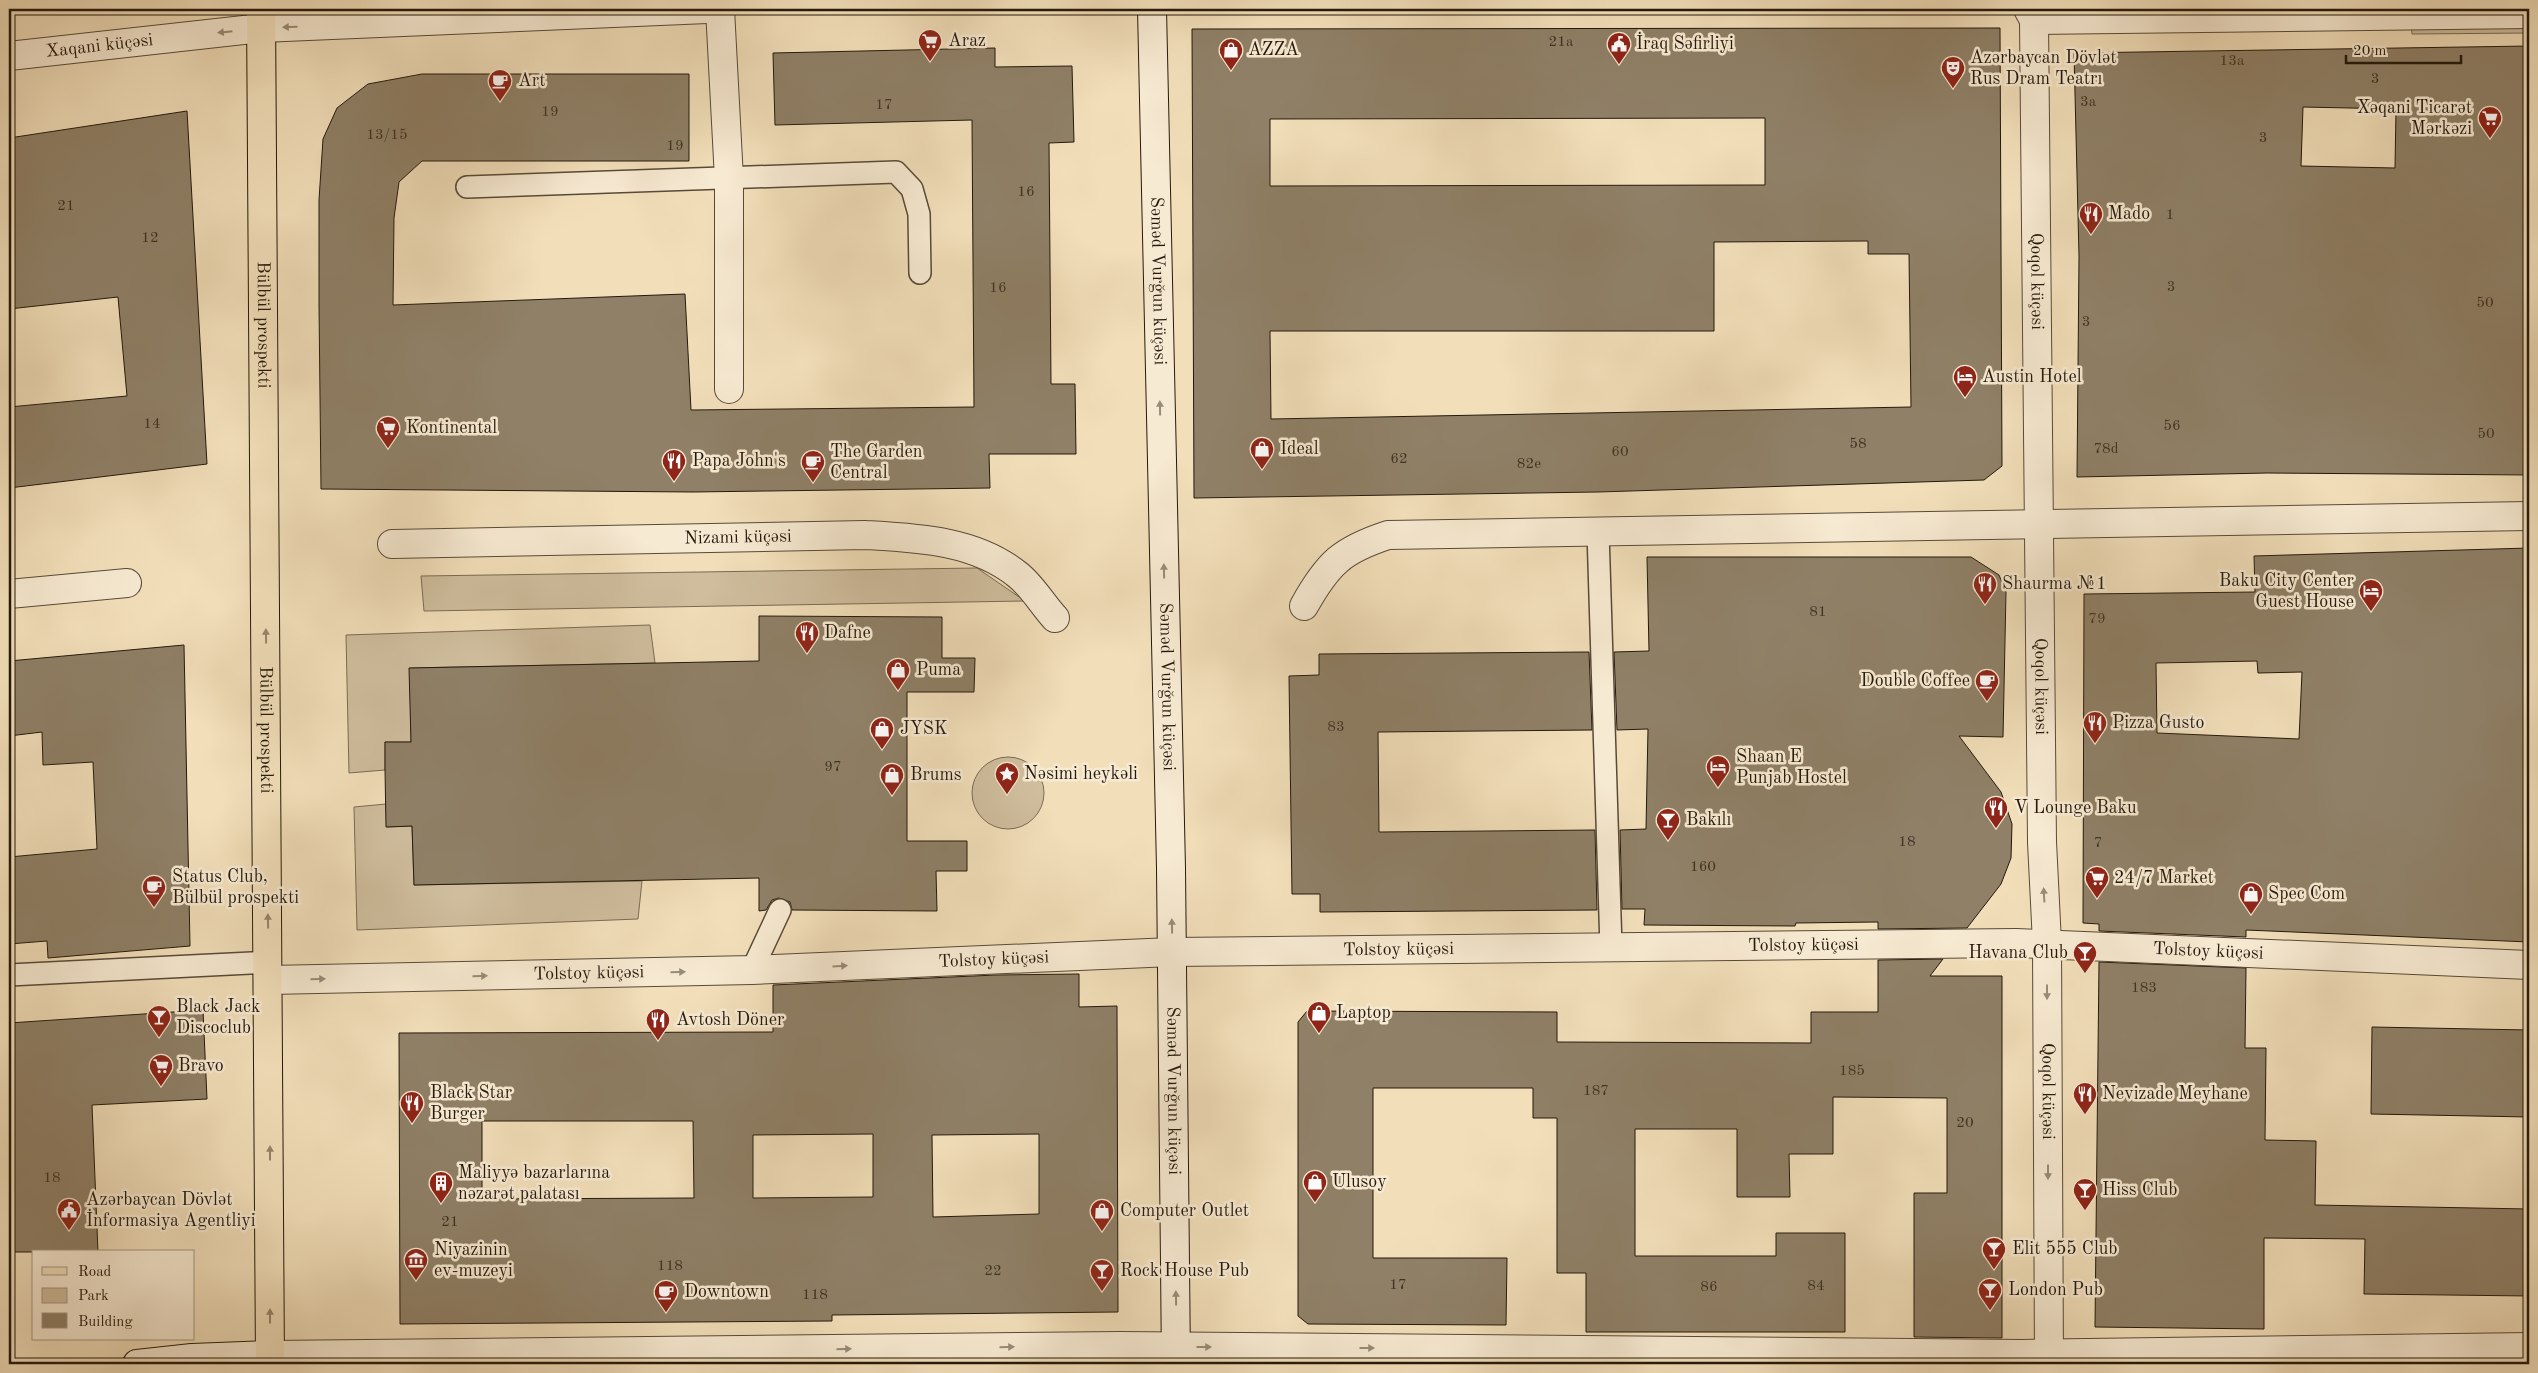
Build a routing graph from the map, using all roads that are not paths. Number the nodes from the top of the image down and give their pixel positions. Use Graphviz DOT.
graph roads {
  1 [pos="707,9"];
  2 [pos="720,9"];
  3 [pos="1152,9"];
  4 [pos="2031,14"];
  5 [pos="2529,14"];
  6 [pos="261,18"];
  7 [pos="9,56"];
  8 [pos="729,179"];
  9 [pos="467,187"];
  10 [pos="920,273"];
  11 [pos="728,389"];
  12 [pos="2529,516"];
  13 [pos="2040,525"];
  14 [pos="1598,532"];
  15 [pos="392,544"];
  16 [pos="128,583"];
  17 [pos="9,594"];
  18 [pos="1304,606"];
  19 [pos="1055,618"];
  20 [pos="780,910"];
  21 [pos="2047,944"];
  22 [pos="1611,948"];
  23 [pos="1172,952"];
  24 [pos="2529,965"];
  25 [pos="752,970"];
  26 [pos="269,971"];
  27 [pos="9,975"];
  28 [pos="2529,1347"];
  29 [pos="1177,1356"];
  30 [pos="2049,1359"];
  31 [pos="270,1360"];
  32 [pos="137,1364"];
  1 -- 6 [label="street, Xaqani küçəsi, one-way"];
  2 -- 8 [label="street"];
  23 -- 3 [label="street, Səməd Vurğun küçəsi, one-way"];
  4 -- 5 [label="street"];
  4 -- 13 [label="street, Qoqol küçəsi"];
  6 -- 7 [label="street, Xaqani küçəsi, one-way"];
  26 -- 6 [label="main road, Bülbül prospekti, one-way"];
  8 -- 9 [label="lane"];
  8 -- 10 [label="lane"];
  8 -- 11 [label="street"];
  12 -- 13 [label="street"];
  13 -- 14 [label="street"];
  21 -- 13 [label="street, Qoqol küçəsi, one-way"];
  14 -- 18 [label="street"];
  14 -- 22 [label="lane"];
  15 -- 19 [label="street, Nizami küçəsi"];
  16 -- 17 [label="street"];
  20 -- 25 [label="lane"];
  21 -- 22 [label="street, Tolstoy küçəsi"];
  21 -- 24 [label="street, Tolstoy küçəsi"];
  21 -- 30 [label="street, Qoqol küçəsi, one-way"];
  22 -- 23 [label="street, Tolstoy küçəsi"];
  25 -- 23 [label="street, Tolstoy küçəsi, one-way"];
  29 -- 23 [label="street, Səməd Vurğun küçəsi, one-way"];
  26 -- 25 [label="street, Tolstoy küçəsi, one-way"];
  26 -- 27 [label="lane"];
  31 -- 26 [label="main road, Bülbül prospekti, one-way"];
  28 -- 30 [label="street"];
  29 -- 30 [label="street, one-way"];
  31 -- 29 [label="street, one-way"];
  31 -- 32 [label="street"];
}
